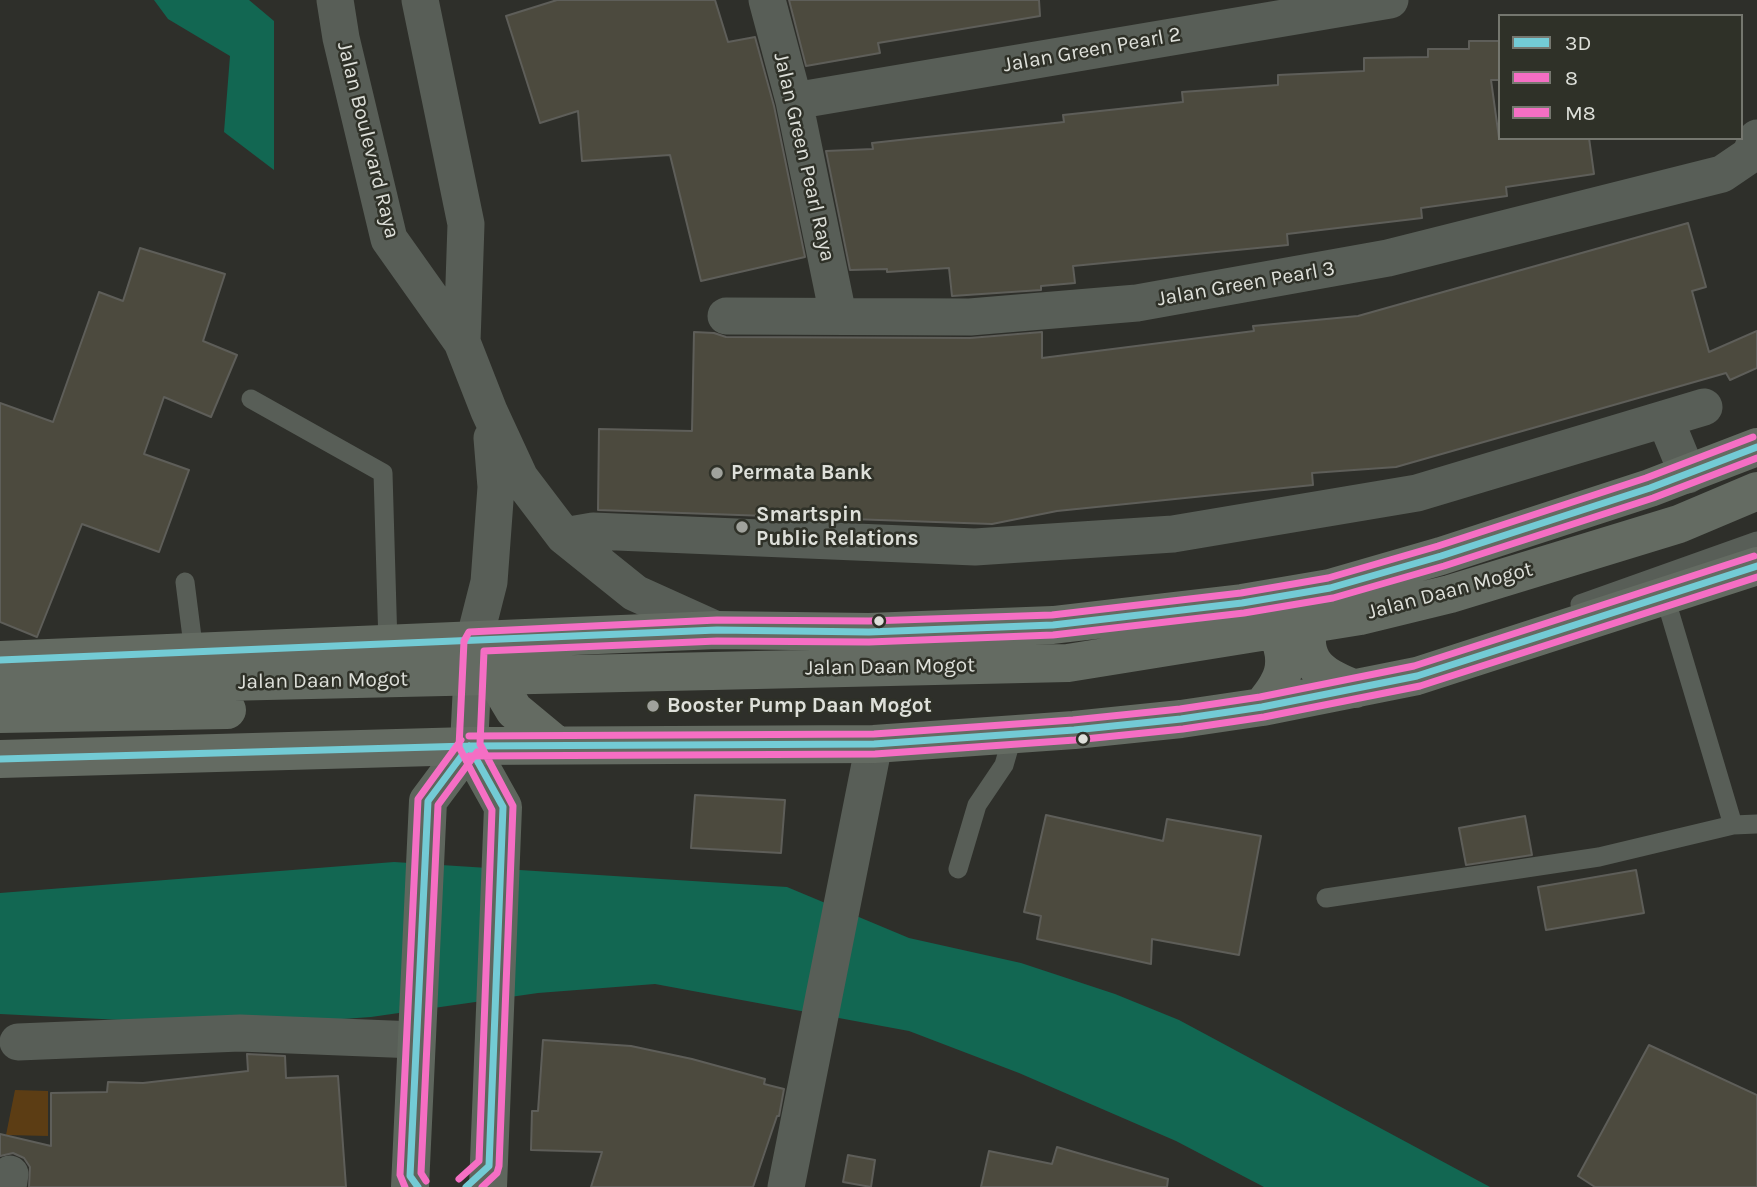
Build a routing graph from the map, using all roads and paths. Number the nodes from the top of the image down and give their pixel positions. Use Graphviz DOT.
graph roads {
  1 [pos="335,0"];
  2 [pos="421,0"];
  3 [pos="766,0"];
  4 [pos="1390,0"];
  5 [pos="794,101"];
  6 [pos="1753,147"];
  7 [pos="838,315"];
  8 [pos="726,316"];
  9 [pos="462,342"];
  10 [pos="251,399"];
  11 [pos="1704,407"];
  12 [pos="489,411"];
  13 [pos="1665,419"];
  14 [pos="1757,447"];
  15 [pos="1688,475"];
  16 [pos="1757,491"];
  17 [pos="1757,517"];
  18 [pos="564,536"];
  19 [pos="1757,541"];
  20 [pos="1757,566"];
  21 [pos="185,582"];
  22 [pos="1331,588"];
  23 [pos="1665,597"];
  24 [pos="1242,603"];
  25 [pos="717,630"];
  26 [pos="474,641"];
  27 [pos="388,645"];
  28 [pos="194,653"];
  29 [pos="1486,655"];
  30 [pos="0,660"];
  31 [pos="0,687"];
  32 [pos="1355,689"];
  33 [pos="1262,707"];
  34 [pos="0,714"];
  35 [pos="1013,734"];
  36 [pos="555,744"];
  37 [pos="874,744"];
  38 [pos="469,746"];
  39 [pos="0,759"];
  40 [pos="1757,824"];
  41 [pos="1733,825"];
  42 [pos="958,869"];
  43 [pos="1326,898"];
  44 [pos="416,1032"];
  45 [pos="18,1042"];
  46 [pos="481,1180"];
  47 [pos="413,1183"];
  48 [pos="786,1187"];
  1 -- 9 [label="street, Jalan Boulevard Raya"];
  2 -- 9 [label="street, Jalan Boulevard Raya"];
  3 -- 5 [label="street, Jalan Green Pearl Raya"];
  4 -- 5 [label="street, Jalan Green Pearl 2"];
  5 -- 7 [label="street, Jalan Green Pearl Raya"];
  6 -- 7 [label="street, Jalan Green Pearl 3"];
  7 -- 8 [label="street, Jalan Green Pearl 3"];
  9 -- 12 [label="street, Jalan Boulevard Raya"];
  10 -- 27 [label="lane"];
  11 -- 13 [label="street"];
  12 -- 18 [label="street, Jalan Boulevard Raya"];
  12 -- 26 [label="street, Jalan Boulevard Raya"];
  13 -- 15 [label="street"];
  13 -- 18 [label="street"];
  14 -- 15 [label="highway, Jalan Daan Mogot"];
  15 -- 22 [label="highway, Jalan Daan Mogot"];
  16 -- 31 [label="highway, Jalan Daan Mogot"];
  17 -- 34 [label="highway, Jalan Daan Mogot"];
  18 -- 25 [label="street, Jalan Boulevard Raya"];
  19 -- 29 [label="lane"];
  20 -- 23 [label="highway"];
  21 -- 28 [label="lane"];
  22 -- 24 [label="highway, Jalan Daan Mogot"];
  22 -- 32 [label="highway"];
  23 -- 29 [label="highway"];
  23 -- 41 [label="lane"];
  24 -- 25 [label="highway, Jalan Daan Mogot"];
  24 -- 33 [label="highway"];
  25 -- 26 [label="highway, Jalan Daan Mogot"];
  26 -- 27 [label="highway, Jalan Daan Mogot"];
  26 -- 36 [label="highway"];
  26 -- 38 [label="main road"];
  27 -- 28 [label="highway, Jalan Daan Mogot"];
  28 -- 30 [label="highway, Jalan Daan Mogot"];
  29 -- 32 [label="highway"];
  32 -- 33 [label="highway"];
  33 -- 35 [label="highway"];
  35 -- 37 [label="highway"];
  35 -- 42 [label="lane"];
  36 -- 37 [label="highway"];
  36 -- 38 [label="highway"];
  37 -- 48 [label="street"];
  38 -- 39 [label="highway"];
  38 -- 44 [label="main road"];
  38 -- 46 [label="main road"];
  40 -- 41 [label="lane"];
  41 -- 43 [label="lane"];
  44 -- 45 [label="street"];
  44 -- 47 [label="main road"];
}
